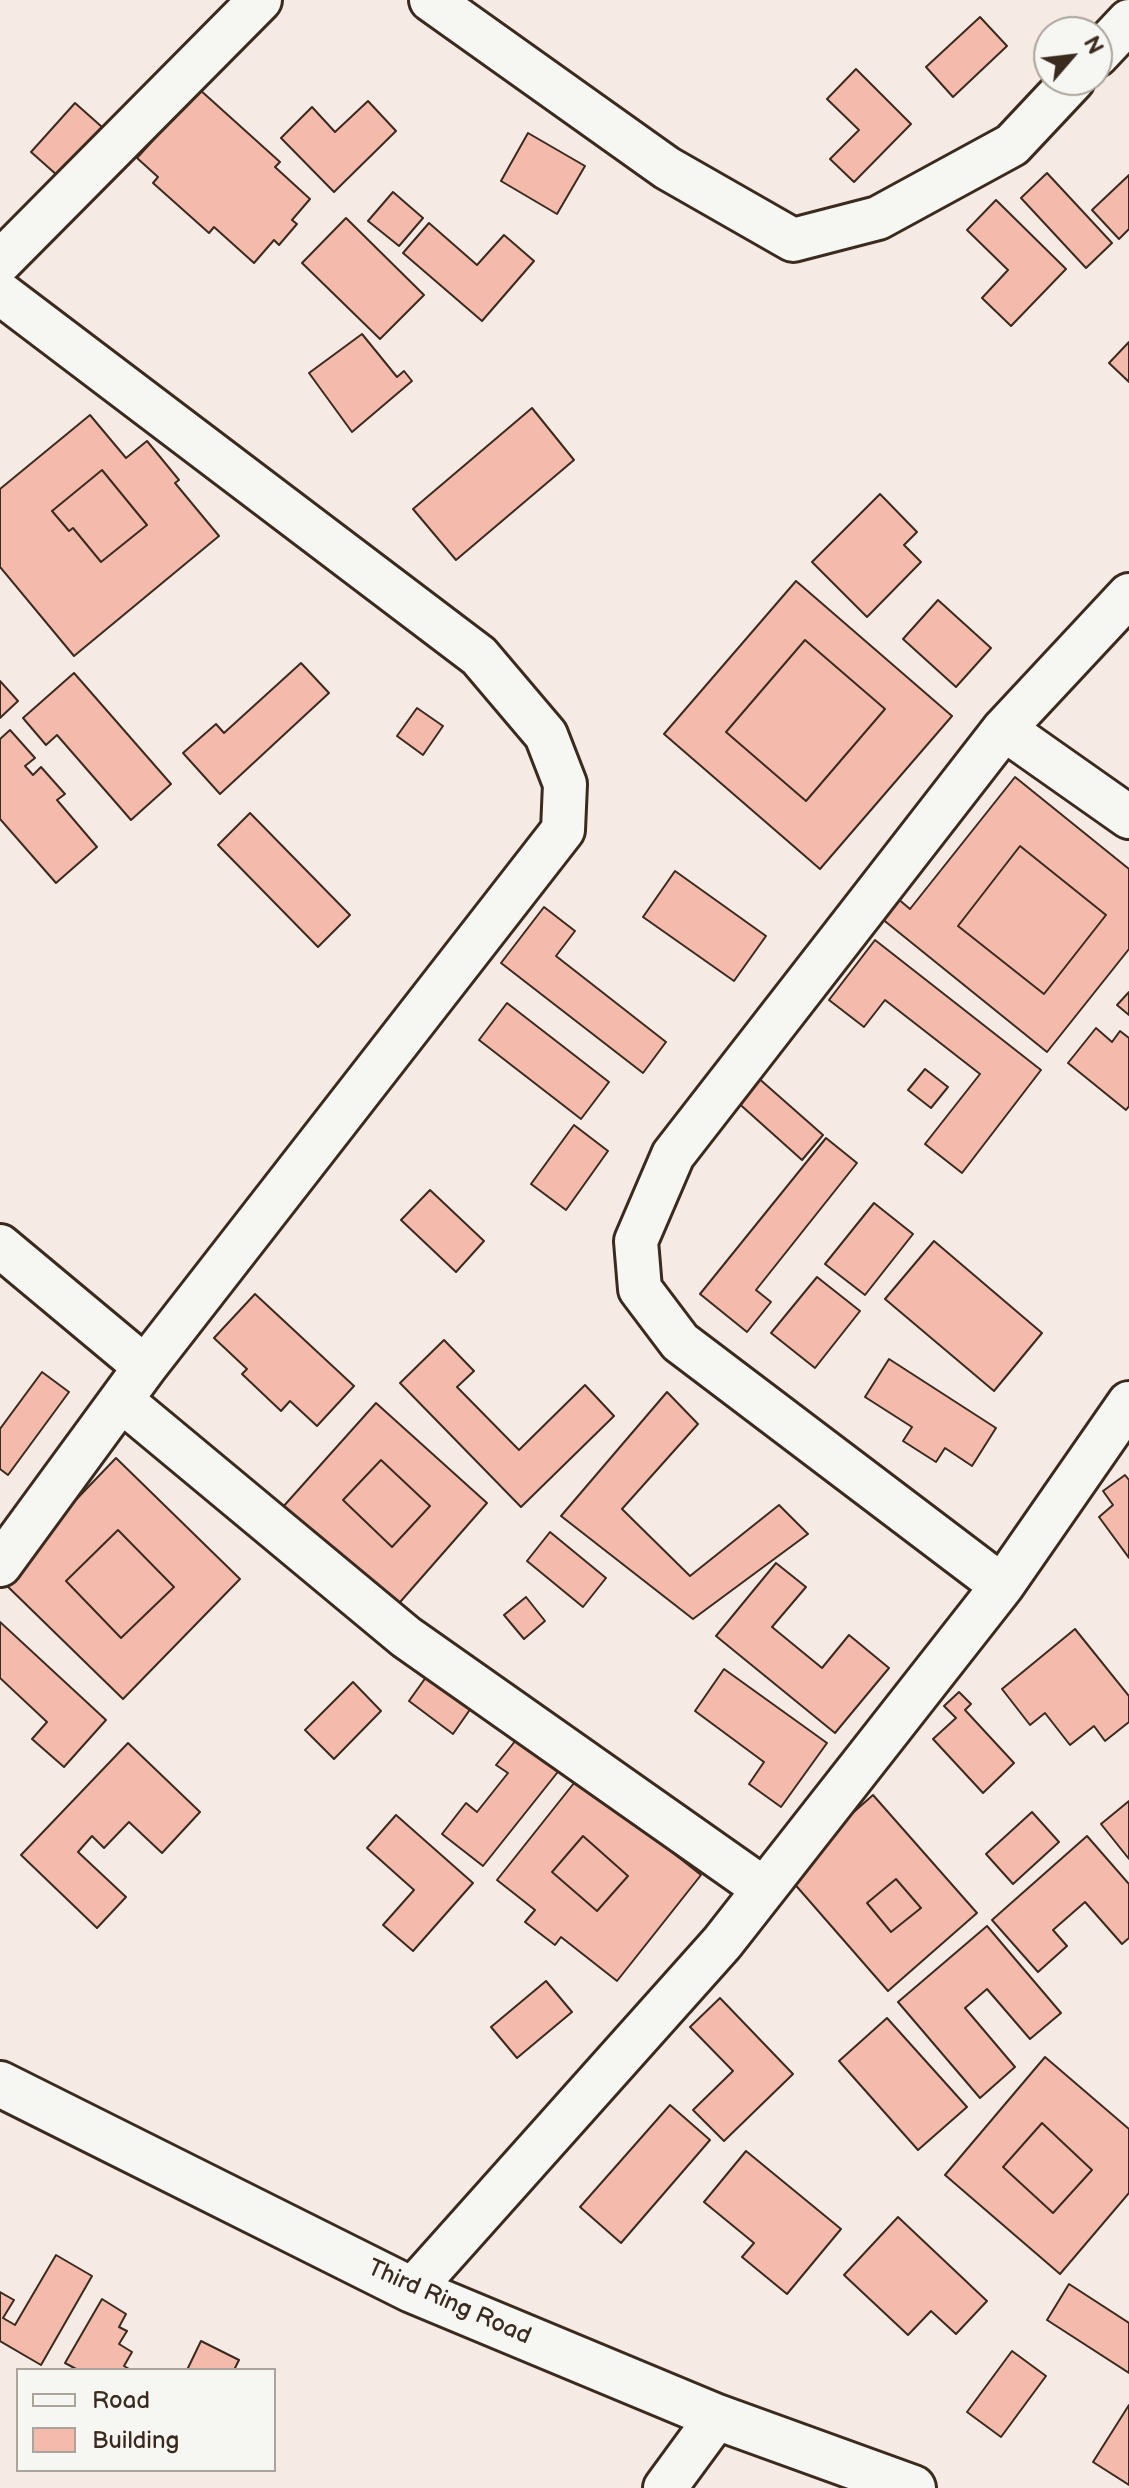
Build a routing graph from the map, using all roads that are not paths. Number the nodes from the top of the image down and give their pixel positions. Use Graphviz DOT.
graph roads {
  1 [pos="260,0"];
  2 [pos="431,0"];
  3 [pos="1129,21"];
  4 [pos="1113,38"];
  5 [pos="1058,96"];
  6 [pos="0,262"];
  7 [pos="0,293"];
  8 [pos="1129,595"];
  9 [pos="1004,729"];
  10 [pos="1129,817"];
  11 [pos="0,1246"];
  12 [pos="133,1383"];
  13 [pos="1129,1403"];
  14 [pos="0,1565"];
  15 [pos="1002,1586"];
  16 [pos="764,1889"];
  17 [pos="0,2084"];
  18 [pos="412,2290"];
  19 [pos="717,2417"];
  20 [pos="665,2488"];
  21 [pos="913,2488"];
  1 -- 6 [label="street"];
  2 -- 5 [label="street"];
  3 -- 4 [label="street"];
  7 -- 12 [label="street"];
  8 -- 9 [label="street"];
  9 -- 10 [label="street"];
  9 -- 15 [label="street"];
  11 -- 12 [label="street"];
  12 -- 14 [label="street"];
  12 -- 16 [label="street"];
  13 -- 15 [label="street"];
  15 -- 16 [label="street"];
  16 -- 18 [label="street"];
  17 -- 18 [label="street, Third Ring Road"];
  18 -- 19 [label="street, Third Ring Road"];
  19 -- 20 [label="street"];
  19 -- 21 [label="street, Third Ring Road"];
}
